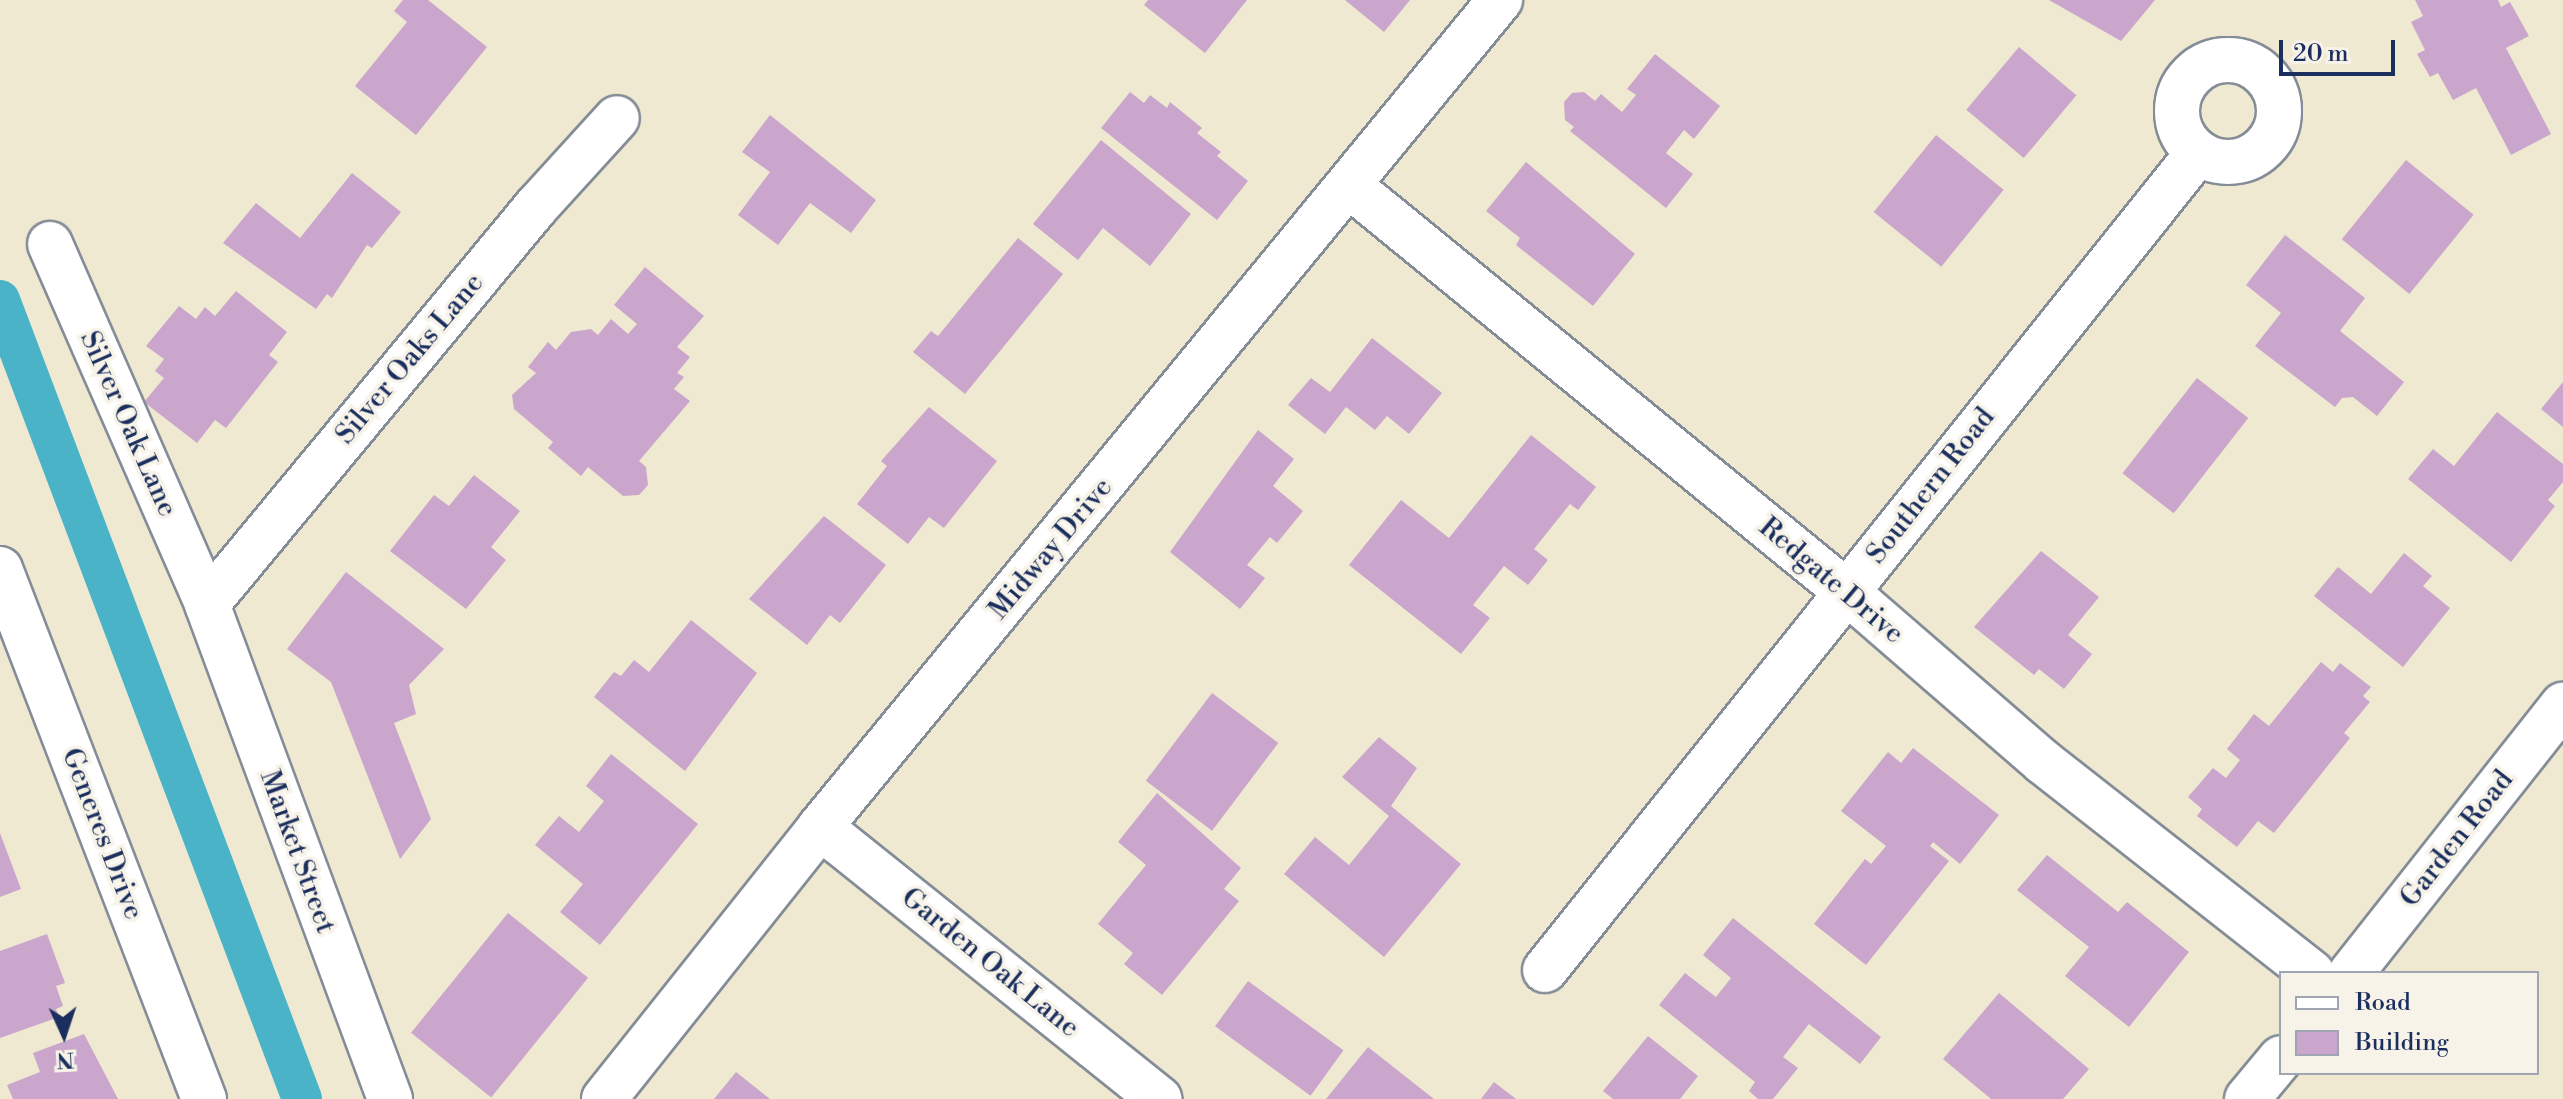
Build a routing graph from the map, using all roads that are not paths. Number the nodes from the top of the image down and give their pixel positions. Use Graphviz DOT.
graph roads {
  1 [pos="1500,0"];
  2 [pos="617,118"];
  3 [pos="2198,153"];
  4 [pos="1351,187"];
  5 [pos="50,244"];
  6 [pos="0,569"];
  7 [pos="1848,593"];
  8 [pos="207,604"];
  9 [pos="2563,705"];
  10 [pos="820,827"];
  11 [pos="1545,970"];
  12 [pos="2309,971"];
  13 [pos="2353,971"];
  14 [pos="2279,1060"];
  15 [pos="204,1099"];
  16 [pos="390,1099"];
  17 [pos="604,1099"];
  18 [pos="1160,1099"];
  19 [pos="2247,1099"];
  1 -- 4 [label="street, Midway Drive"];
  2 -- 8 [label="street, Silver Oaks Lane"];
  3 -- 7 [label="street, Southern Road"];
  4 -- 7 [label="street, Redgate Drive"];
  4 -- 10 [label="street, Midway Drive"];
  5 -- 8 [label="street, Silver Oak Lane"];
  6 -- 15 [label="street, Generes Drive"];
  7 -- 11 [label="street, Southern Road"];
  7 -- 12 [label="street, Redgate Drive"];
  8 -- 16 [label="street, Market Street"];
  9 -- 13 [label="street, Garden Road"];
  10 -- 17 [label="street, Midway Drive"];
  10 -- 18 [label="street, Garden Oak Lane"];
  14 -- 19 [label="street"];
}
